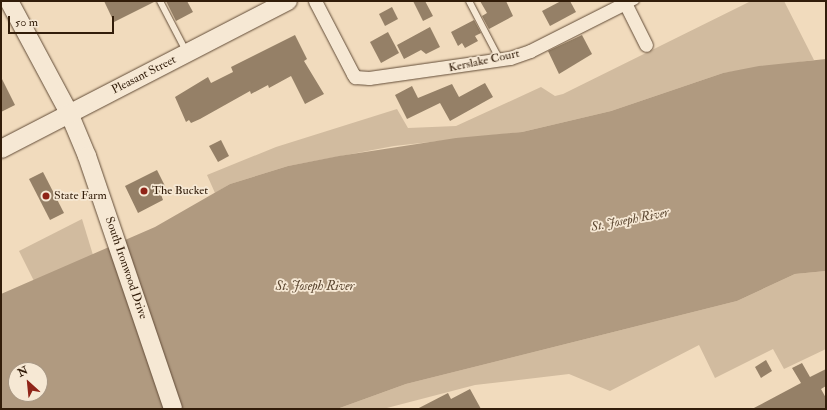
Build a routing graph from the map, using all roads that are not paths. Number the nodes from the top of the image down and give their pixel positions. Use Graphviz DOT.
graph roads {
  1 [pos="9,1"];
  2 [pos="160,1"];
  3 [pos="288,1"];
  4 [pos="314,1"];
  5 [pos="469,1"];
  6 [pos="628,3"];
  7 [pos="646,45"];
  8 [pos="187,53"];
  9 [pos="500,60"];
  10 [pos="69,113"];
  11 [pos="1,149"];
  12 [pos="173,409"];
  1 -- 10 [label="main road, South Ironwood Drive"];
  2 -- 8 [label="lane"];
  3 -- 8 [label="main road, Pleasant Street"];
  4 -- 9 [label="street, Kerslake Court"];
  5 -- 9 [label="lane"];
  6 -- 7 [label="street"];
  6 -- 9 [label="street, Kerslake Court"];
  8 -- 10 [label="main road, Pleasant Street"];
  10 -- 11 [label="main road, Pleasant Street"];
  10 -- 12 [label="main road, South Ironwood Drive"];
}
